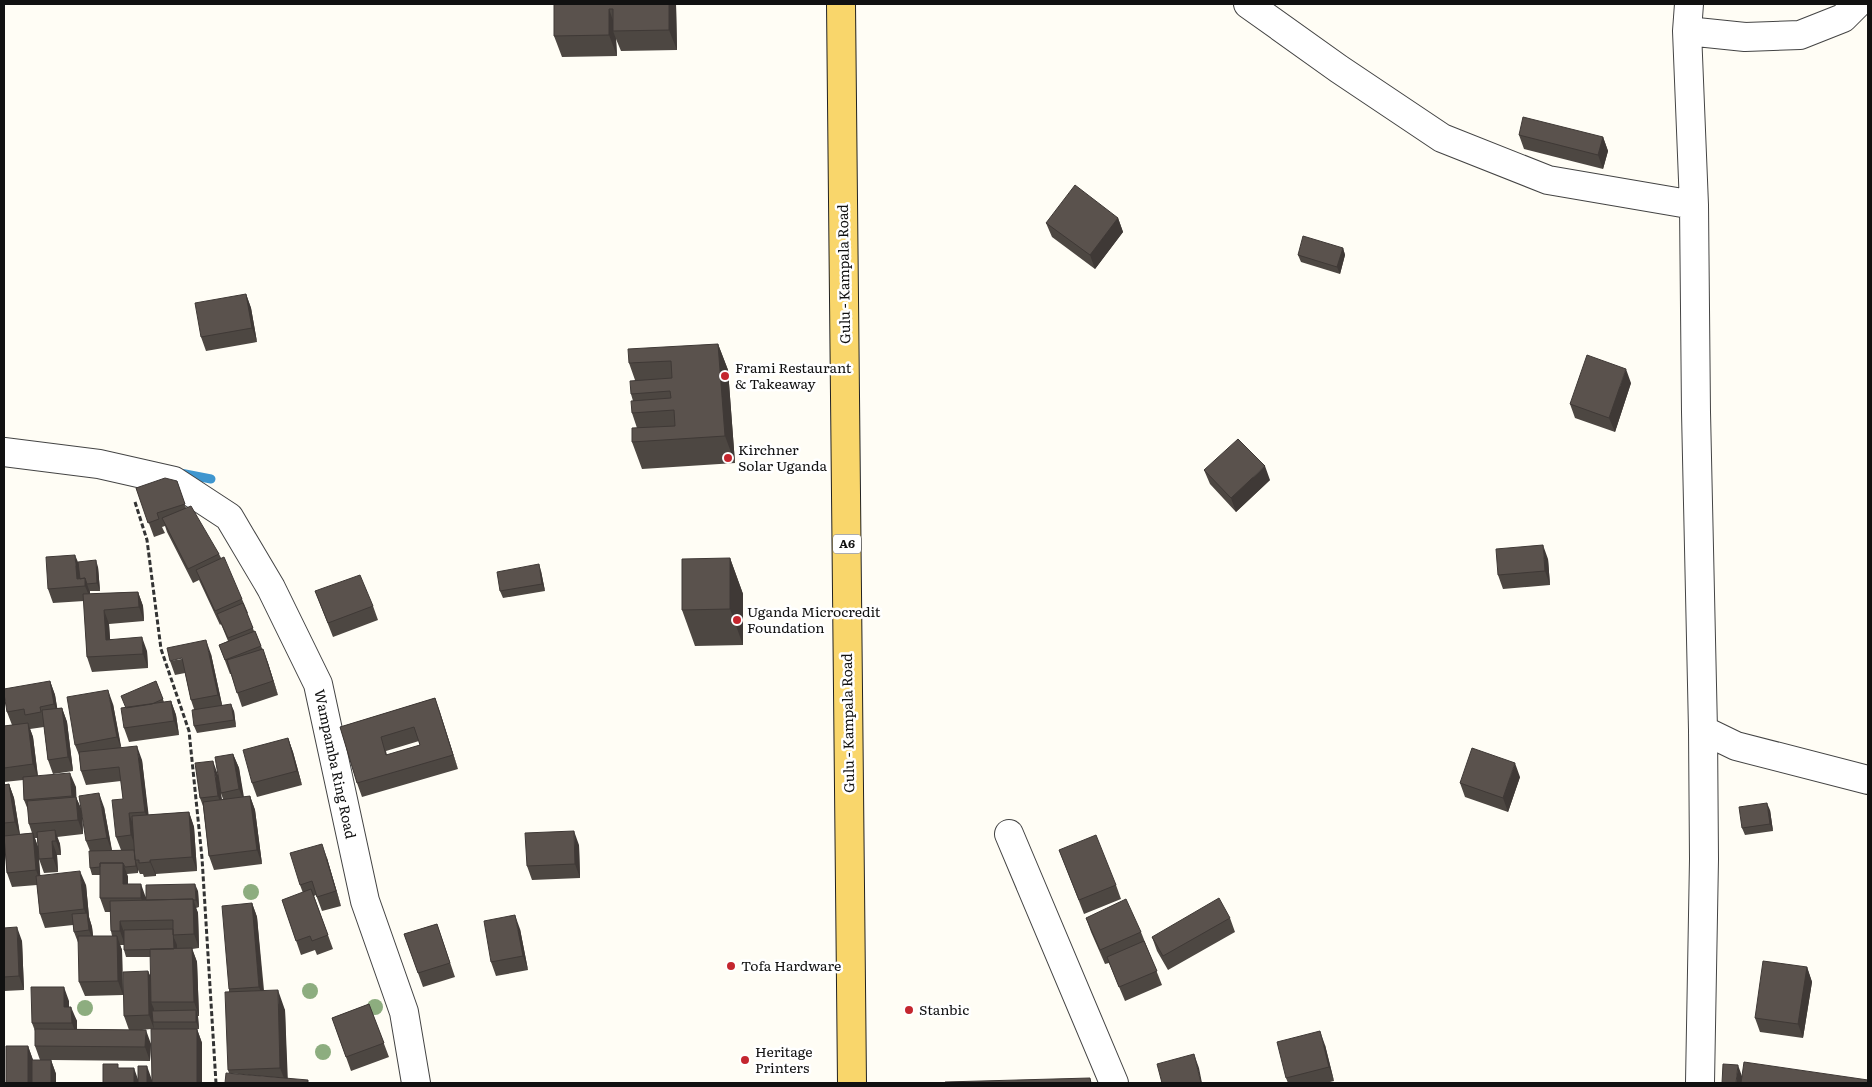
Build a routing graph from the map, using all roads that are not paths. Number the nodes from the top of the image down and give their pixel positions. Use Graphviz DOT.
graph roads {
  1 [pos="841,4"];
  2 [pos="1248,4"];
  3 [pos="1689,4"];
  4 [pos="1857,4"];
  5 [pos="1687,31"];
  6 [pos="1694,204"];
  7 [pos="4,452"];
  8 [pos="1702,730"];
  9 [pos="1868,780"];
  10 [pos="1009,834"];
  11 [pos="416,1083"];
  12 [pos="852,1083"];
  13 [pos="1114,1083"];
  14 [pos="1700,1083"];
  1 -- 12 [label="main road, Gulu - Kampala Road / A6"];
  2 -- 6 [label="street"];
  3 -- 5 [label="street"];
  4 -- 5 [label="street"];
  5 -- 6 [label="street"];
  6 -- 8 [label="street"];
  7 -- 11 [label="street, Wampamba Ring Road"];
  8 -- 9 [label="street"];
  8 -- 14 [label="street"];
  10 -- 13 [label="street"];
}
